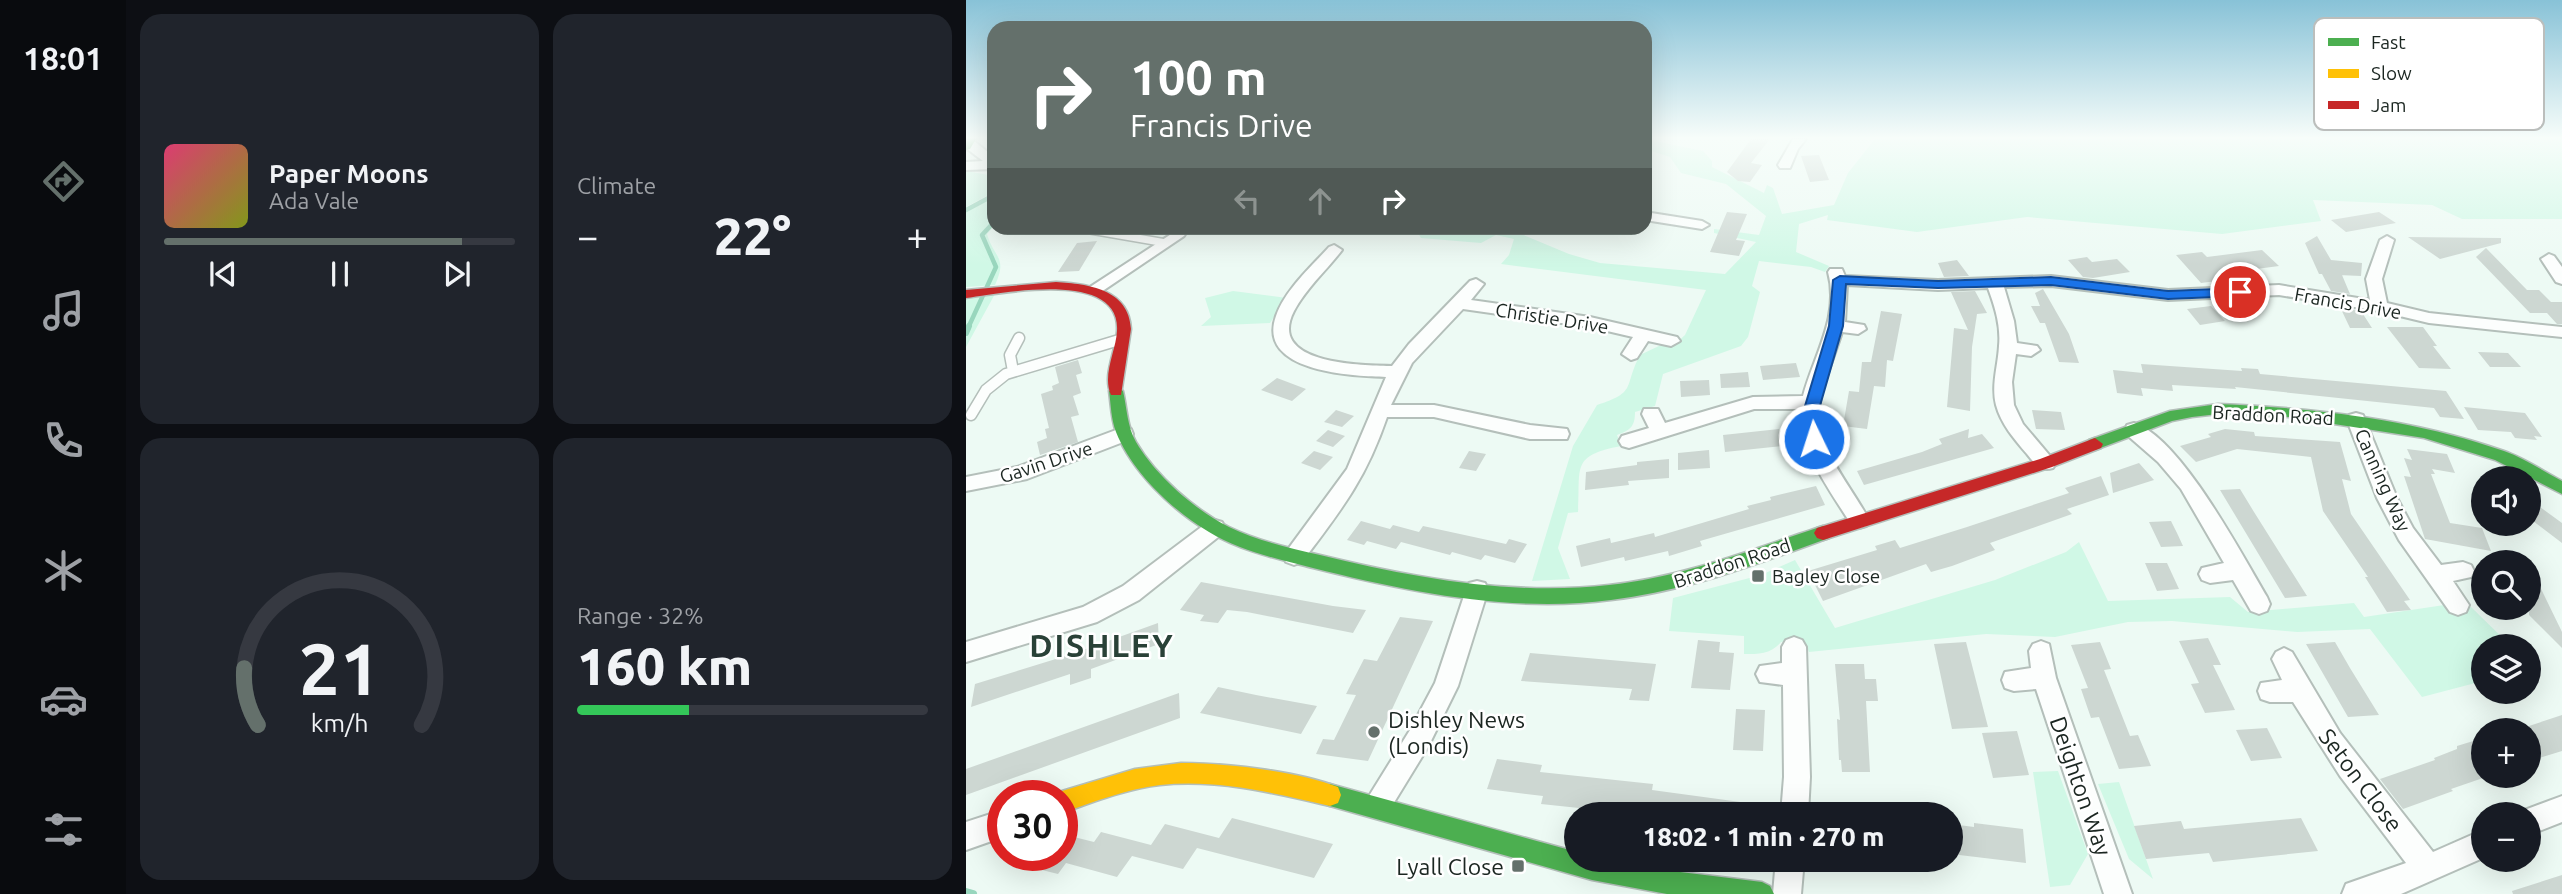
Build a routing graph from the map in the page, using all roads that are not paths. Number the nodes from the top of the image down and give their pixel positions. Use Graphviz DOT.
graph roads {
  1 [pos="1652,216"];
  2 [pos="1702,225"];
  3 [pos="1135,235"];
  4 [pos="1175,240"];
  5 [pos="2365,242"];
  6 [pos="2385,244"];
  7 [pos="1321,258"];
  8 [pos="1994,283"];
  9 [pos="1476,284"];
  10 [pos="1095,289"];
  11 [pos="969,294"];
  12 [pos="1461,304"];
  13 [pos="2379,306"];
  14 [pos="1836,326"];
  15 [pos="1858,329"];
  16 [pos="2562,332"];
  17 [pos="1643,335"];
  18 [pos="1019,338"];
  19 [pos="1123,339"];
  20 [pos="1671,341"];
  21 [pos="2008,347"];
  22 [pos="2031,350"];
  23 [pos="1631,354"];
  24 [pos="1013,371"];
  25 [pos="1397,372"];
  26 [pos="1812,403"];
  27 [pos="1381,411"];
  28 [pos="1651,414"];
  29 [pos="971,415"];
  30 [pos="2356,420"];
  31 [pos="2134,430"];
  32 [pos="1661,432"];
  33 [pos="1124,434"];
  34 [pos="1560,434"];
  35 [pos="1629,441"];
  36 [pos="2046,463"];
  37 [pos="2558,480"];
  38 [pos="966,484"];
  39 [pos="1859,520"];
  40 [pos="1215,528"];
  41 [pos="1294,556"];
  42 [pos="2239,570"];
  43 [pos="2463,571"];
  44 [pos="2210,574"];
  45 [pos="2434,575"];
  46 [pos="1477,590"];
  47 [pos="2259,604"];
  48 [pos="2458,606"];
  49 [pos="1794,647"];
  50 [pos="2041,651"];
  51 [pos="966,652"];
  52 [pos="2284,659"];
  53 [pos="2044,678"];
  54 [pos="2014,680"];
  55 [pos="2270,691"];
  56 [pos="2298,691"];
  57 [pos="1078,797"];
  58 [pos="1795,802"];
  59 [pos="1378,805"];
  60 [pos="2562,809"];
  61 [pos="2541,817"];
  62 [pos="987,829"];
  63 [pos="966,836"];
  64 [pos="2471,849"];
  65 [pos="2427,867"];
  66 [pos="1789,872"];
  67 [pos="1632,885"];
  68 [pos="1762,894"];
  69 [pos="1787,894"];
  70 [pos="2118,894"];
  71 [pos="2356,894"];
  1 -- 2 [label="street"];
  3 -- 4 [label="lane"];
  4 -- 10 [label="street"];
  5 -- 6 [label="street"];
  6 -- 13 [label="street"];
  7 -- 25 [label="street"];
  8 -- 13 [label="street, Francis Drive"];
  8 -- 14 [label="street, Francis Drive"];
  8 -- 21 [label="street"];
  9 -- 12 [label="street"];
  10 -- 11 [label="street"];
  10 -- 19 [label="street, Braddon Road"];
  12 -- 17 [label="street, Christie Drive"];
  12 -- 25 [label="street"];
  13 -- 16 [label="street, Francis Drive"];
  14 -- 15 [label="street"];
  14 -- 26 [label="street"];
  17 -- 20 [label="street, Christie Drive"];
  17 -- 23 [label="street"];
  18 -- 24 [label="lane"];
  19 -- 24 [label="lane"];
  19 -- 33 [label="street, Braddon Road"];
  21 -- 22 [label="street"];
  21 -- 36 [label="street"];
  24 -- 29 [label="lane"];
  25 -- 27 [label="street"];
  26 -- 32 [label="street"];
  26 -- 39 [label="street"];
  27 -- 34 [label="street"];
  27 -- 41 [label="street"];
  28 -- 32 [label="street"];
  30 -- 31 [label="street, Braddon Road"];
  30 -- 37 [label="street, Braddon Road"];
  30 -- 45 [label="street, Canning Way"];
  31 -- 36 [label="street, Braddon Road"];
  31 -- 42 [label="street"];
  32 -- 35 [label="street"];
  33 -- 38 [label="street, Gavin Drive"];
  33 -- 40 [label="street, Braddon Road"];
  36 -- 39 [label="street, Braddon Road"];
  39 -- 46 [label="street, Braddon Road"];
  40 -- 41 [label="street, Braddon Road"];
  40 -- 51 [label="street"];
  41 -- 46 [label="street, Braddon Road"];
  42 -- 44 [label="street"];
  42 -- 47 [label="street"];
  43 -- 45 [label="street"];
  45 -- 48 [label="street, Canning Way"];
  46 -- 59 [label="street"];
  49 -- 58 [label="street"];
  50 -- 53 [label="street, Deighton Way"];
  52 -- 56 [label="street, Seton Close"];
  53 -- 54 [label="street"];
  53 -- 70 [label="street, Deighton Way"];
  55 -- 56 [label="street"];
  56 -- 65 [label="street, Seton Close"];
  57 -- 59 [label="street"];
  59 -- 67 [label="street"];
  60 -- 61 [label="street"];
  62 -- 63 [label="street"];
  64 -- 65 [label="street"];
  65 -- 71 [label="street"];
  66 -- 69 [label="street"];
  67 -- 68 [label="street"];
}
